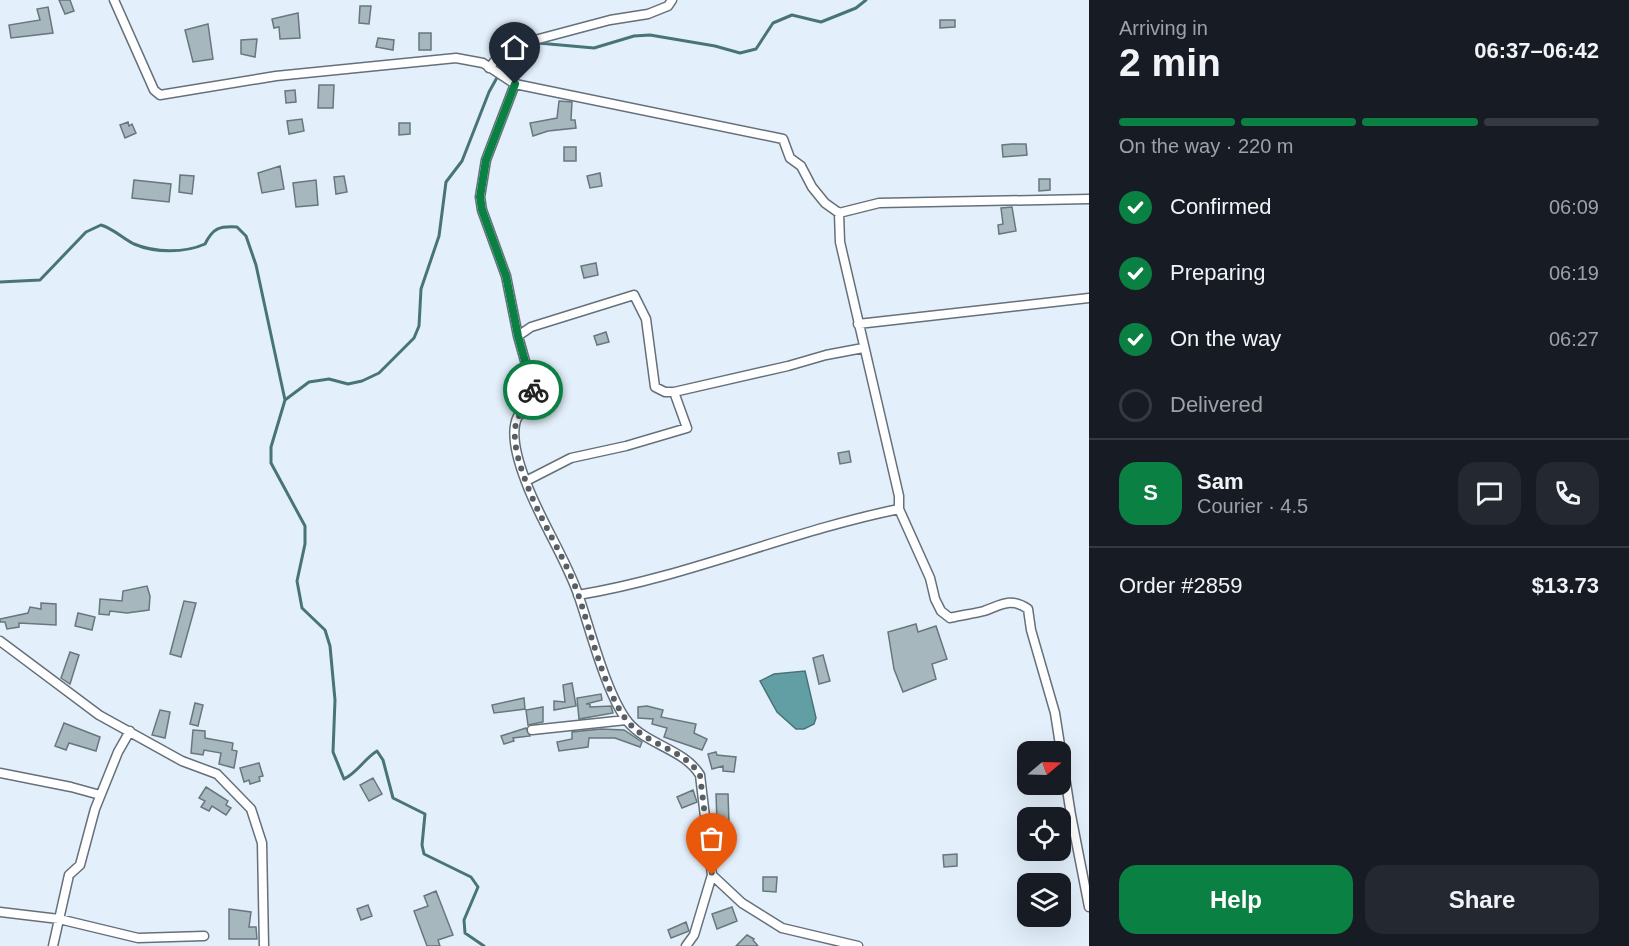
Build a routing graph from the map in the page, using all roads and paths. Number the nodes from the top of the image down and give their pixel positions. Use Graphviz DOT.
graph roads {
  1 [pos="114,0"];
  2 [pos="672,0"];
  3 [pos="491,69"];
  4 [pos="512,82"];
  5 [pos="1089,199"];
  6 [pos="838,213"];
  7 [pos="1089,298"];
  8 [pos="858,324"];
  9 [pos="518,336"];
  10 [pos="863,348"];
  11 [pos="674,392"];
  12 [pos="526,481"];
  13 [pos="899,509"];
  14 [pos="578,595"];
  15 [pos="0,641"];
  16 [pos="626,720"];
  17 [pos="532,730"];
  18 [pos="130,731"];
  19 [pos="0,773"];
  20 [pos="100,795"];
  21 [pos="712,875"];
  22 [pos="1089,907"];
  23 [pos="0,912"];
  24 [pos="59,919"];
  25 [pos="204,936"];
  26 [pos="53,946"];
  27 [pos="264,946"];
  28 [pos="686,946"];
  29 [pos="858,946"];
  1 -- 3 [label="street"];
  2 -- 3 [label="street"];
  3 -- 4 [label="street"];
  4 -- 6 [label="street"];
  4 -- 9 [label="street"];
  5 -- 6 [label="street"];
  6 -- 8 [label="street"];
  7 -- 8 [label="street"];
  8 -- 10 [label="street"];
  9 -- 11 [label="street"];
  9 -- 12 [label="street"];
  10 -- 11 [label="street"];
  10 -- 13 [label="street"];
  11 -- 12 [label="street"];
  12 -- 14 [label="street"];
  13 -- 14 [label="street"];
  13 -- 22 [label="street"];
  14 -- 16 [label="street"];
  15 -- 18 [label="street"];
  16 -- 17 [label="street"];
  16 -- 21 [label="street"];
  18 -- 20 [label="street"];
  18 -- 27 [label="street"];
  19 -- 20 [label="street"];
  20 -- 24 [label="street"];
  21 -- 28 [label="street"];
  21 -- 29 [label="street"];
  23 -- 24 [label="street"];
  24 -- 25 [label="street"];
  24 -- 26 [label="street"];
}
